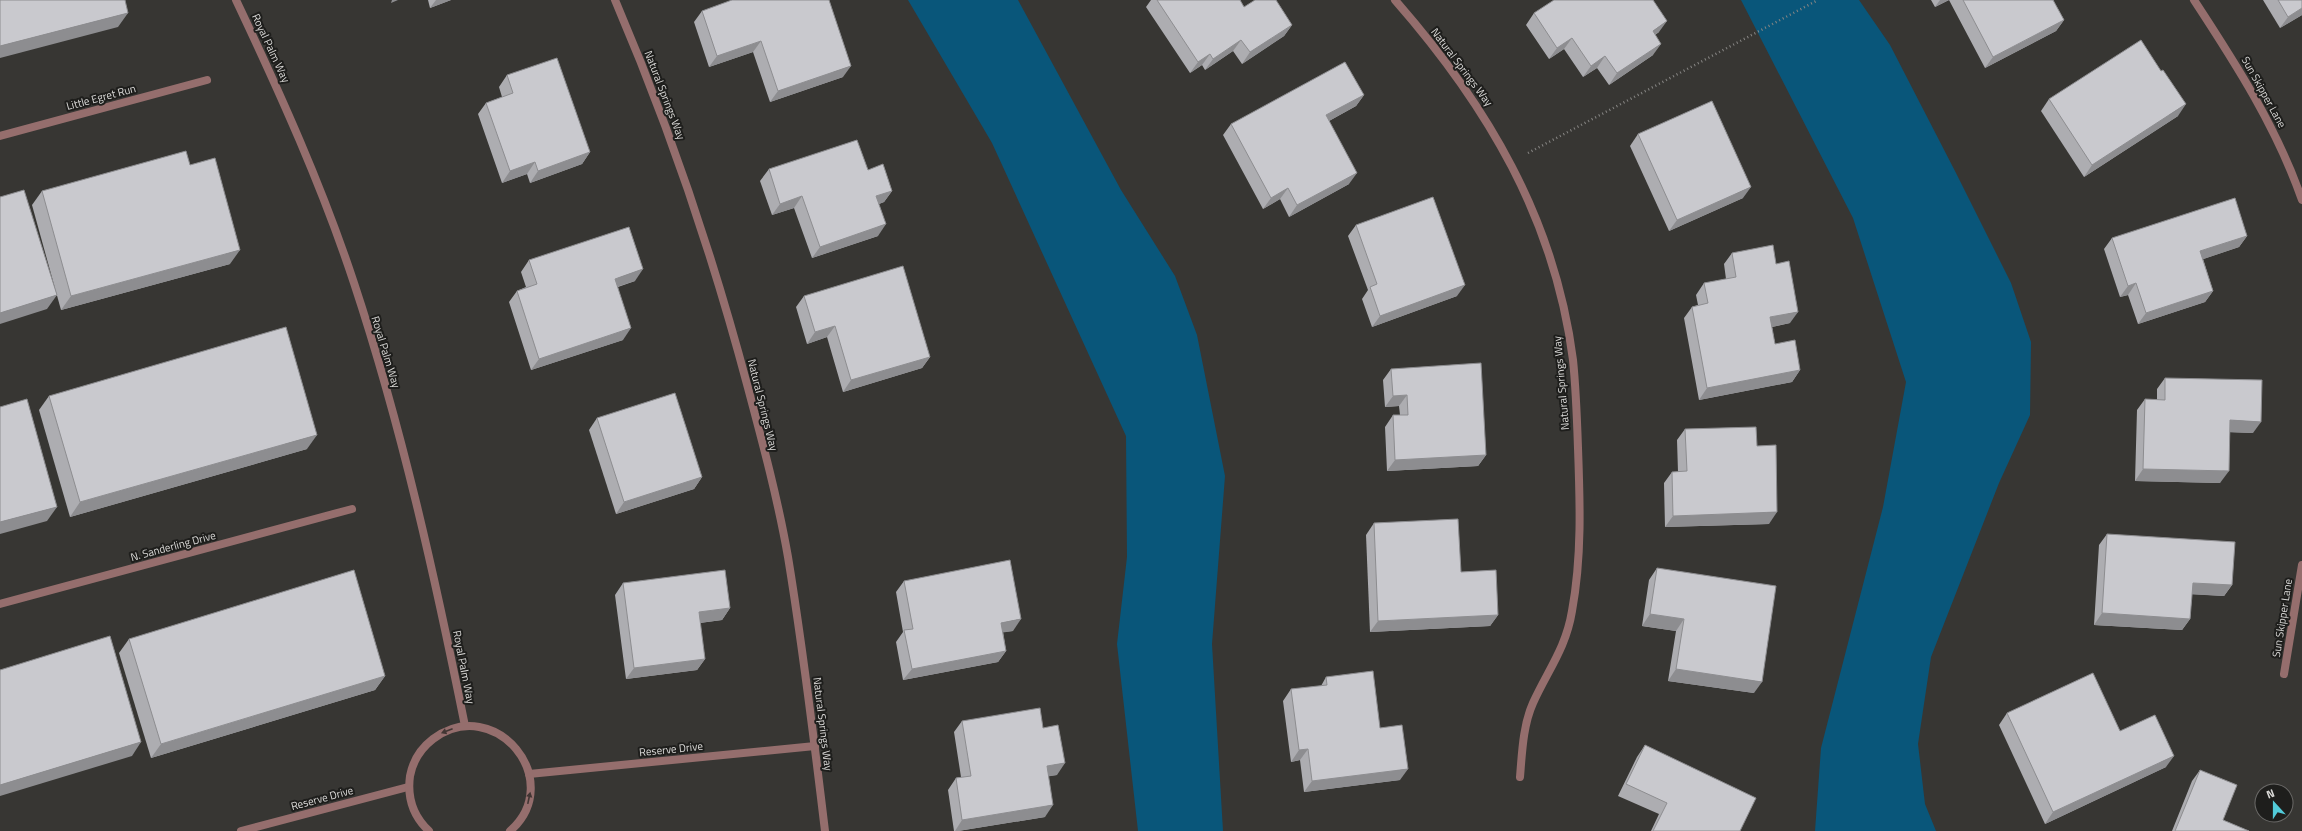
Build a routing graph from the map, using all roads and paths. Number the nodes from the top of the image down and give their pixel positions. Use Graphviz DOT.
graph roads {
  1 [pos="236,0"];
  2 [pos="616,0"];
  3 [pos="1395,0"];
  4 [pos="1818,0"];
  5 [pos="2194,0"];
  6 [pos="207,80"];
  7 [pos="0,136"];
  8 [pos="1511,162"];
  9 [pos="2302,200"];
  10 [pos="352,509"];
  11 [pos="2302,565"];
  12 [pos="0,604"];
  13 [pos="2284,674"];
  14 [pos="465,726"];
  15 [pos="815,746"];
  16 [pos="529,774"];
  17 [pos="1520,777"];
  18 [pos="408,787"];
  19 [pos="241,831"];
  20 [pos="429,831"];
  21 [pos="510,831"];
  22 [pos="825,831"];
  1 -- 14 [label="street, Royal Palm Way"];
  2 -- 15 [label="street, Natural Springs Way"];
  3 -- 8 [label="street, Natural Springs Way"];
  4 -- 8 [label="path"];
  5 -- 9 [label="street, Sun Skipper Lane"];
  6 -- 7 [label="street, Little Egret Run"];
  8 -- 17 [label="street, Natural Springs Way"];
  10 -- 12 [label="street, N. Sanderling Drive"];
  11 -- 13 [label="street, Sun Skipper Lane"];
  14 -- 16 [label="street"];
  14 -- 18 [label="street, one-way"];
  15 -- 16 [label="street, Reserve Drive"];
  15 -- 22 [label="street, Natural Springs Way"];
  21 -- 16 [label="street, one-way"];
  18 -- 19 [label="street, Reserve Drive"];
  18 -- 20 [label="street"];
}
